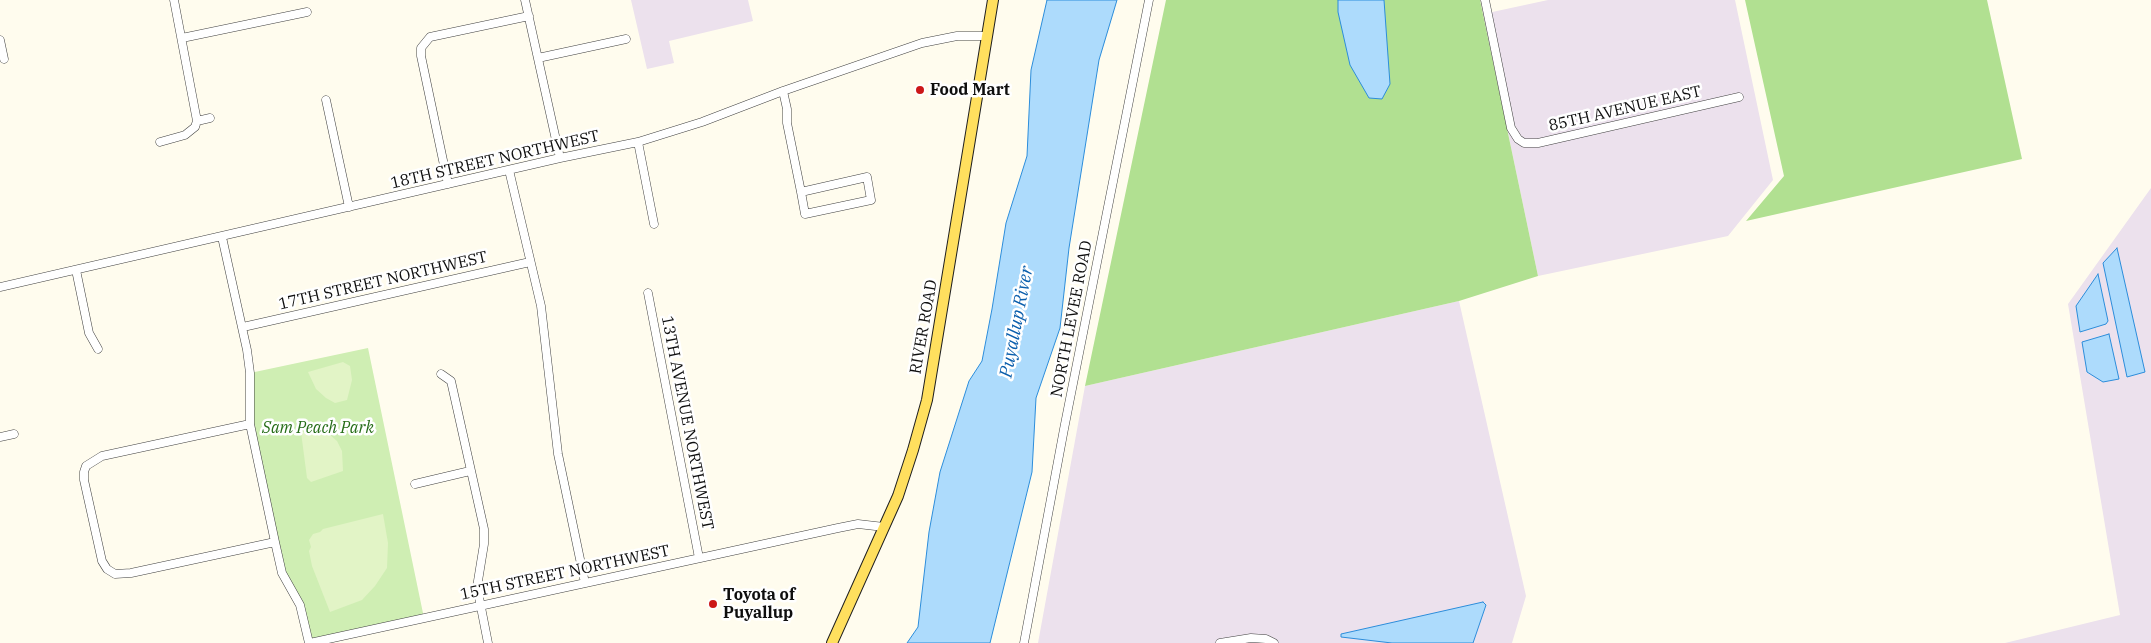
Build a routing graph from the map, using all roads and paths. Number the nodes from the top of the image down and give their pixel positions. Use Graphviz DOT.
graph roads {
  1 [pos="174,0"];
  2 [pos="525,0"];
  3 [pos="993,0"];
  4 [pos="1149,0"];
  5 [pos="1485,0"];
  6 [pos="307,12"];
  7 [pos="529,16"];
  8 [pos="987,36"];
  9 [pos="182,38"];
  10 [pos="626,39"];
  11 [pos="0,40"];
  12 [pos="538,58"];
  13 [pos="4,59"];
  14 [pos="782,91"];
  15 [pos="1739,97"];
  16 [pos="326,100"];
  17 [pos="210,118"];
  18 [pos="198,121"];
  19 [pos="160,142"];
  20 [pos="638,142"];
  21 [pos="560,158"];
  22 [pos="509,170"];
  23 [pos="448,184"];
  24 [pos="801,192"];
  25 [pos="349,207"];
  26 [pos="654,224"];
  27 [pos="222,237"];
  28 [pos="530,262"];
  29 [pos="76,270"];
  30 [pos="0,287"];
  31 [pos="648,293"];
  32 [pos="242,327"];
  33 [pos="98,349"];
  34 [pos="442,374"];
  35 [pos="250,424"];
  36 [pos="14,434"];
  37 [pos="0,437"];
  38 [pos="470,472"];
  39 [pos="415,484"];
  40 [pos="884,527"];
  41 [pos="275,542"];
  42 [pos="699,558"];
  43 [pos="585,583"];
  44 [pos="480,606"];
  45 [pos="310,643"];
  46 [pos="488,643"];
  47 [pos="832,643"];
  48 [pos="1024,643"];
  49 [pos="1220,643"];
  50 [pos="1274,643"];
  1 -- 9 [label="street"];
  2 -- 7 [label="street"];
  3 -- 8 [label="main road, RIVER ROAD"];
  4 -- 48 [label="street, NORTH LEVEE ROAD"];
  5 -- 15 [label="street, 85TH AVENUE EAST"];
  6 -- 9 [label="street"];
  7 -- 12 [label="street"];
  7 -- 23 [label="street"];
  8 -- 14 [label="street, 18TH STREET NORTHWEST"];
  8 -- 40 [label="main road, RIVER ROAD"];
  9 -- 18 [label="street"];
  10 -- 12 [label="street"];
  11 -- 13 [label="street"];
  12 -- 21 [label="street"];
  14 -- 20 [label="street, 18TH STREET NORTHWEST"];
  14 -- 24 [label="street"];
  16 -- 25 [label="street"];
  17 -- 18 [label="street"];
  18 -- 19 [label="street"];
  20 -- 21 [label="street, 18TH STREET NORTHWEST"];
  20 -- 26 [label="street"];
  21 -- 22 [label="street, 18TH STREET NORTHWEST"];
  22 -- 23 [label="street, 18TH STREET NORTHWEST"];
  22 -- 28 [label="street"];
  23 -- 25 [label="street, 18TH STREET NORTHWEST"];
  24 -- 24 [label="street"];
  25 -- 27 [label="street, 18TH STREET NORTHWEST"];
  27 -- 29 [label="street, 18TH STREET NORTHWEST"];
  27 -- 32 [label="street"];
  28 -- 32 [label="street, 17TH STREET NORTHWEST"];
  28 -- 43 [label="street"];
  29 -- 30 [label="street, 18TH STREET NORTHWEST"];
  29 -- 33 [label="street"];
  31 -- 42 [label="street, 13TH AVENUE NORTHWEST"];
  32 -- 35 [label="street"];
  34 -- 38 [label="street"];
  35 -- 41 [label="street"];
  35 -- 41 [label="street"];
  36 -- 37 [label="street"];
  38 -- 39 [label="street"];
  38 -- 44 [label="street"];
  40 -- 42 [label="street, 15TH STREET NORTHWEST"];
  40 -- 47 [label="main road, RIVER ROAD"];
  41 -- 45 [label="street"];
  42 -- 43 [label="street, 15TH STREET NORTHWEST"];
  43 -- 44 [label="street, 15TH STREET NORTHWEST"];
  44 -- 45 [label="street, 15TH STREET NORTHWEST"];
  44 -- 46 [label="street"];
  49 -- 50 [label="street"];
}
